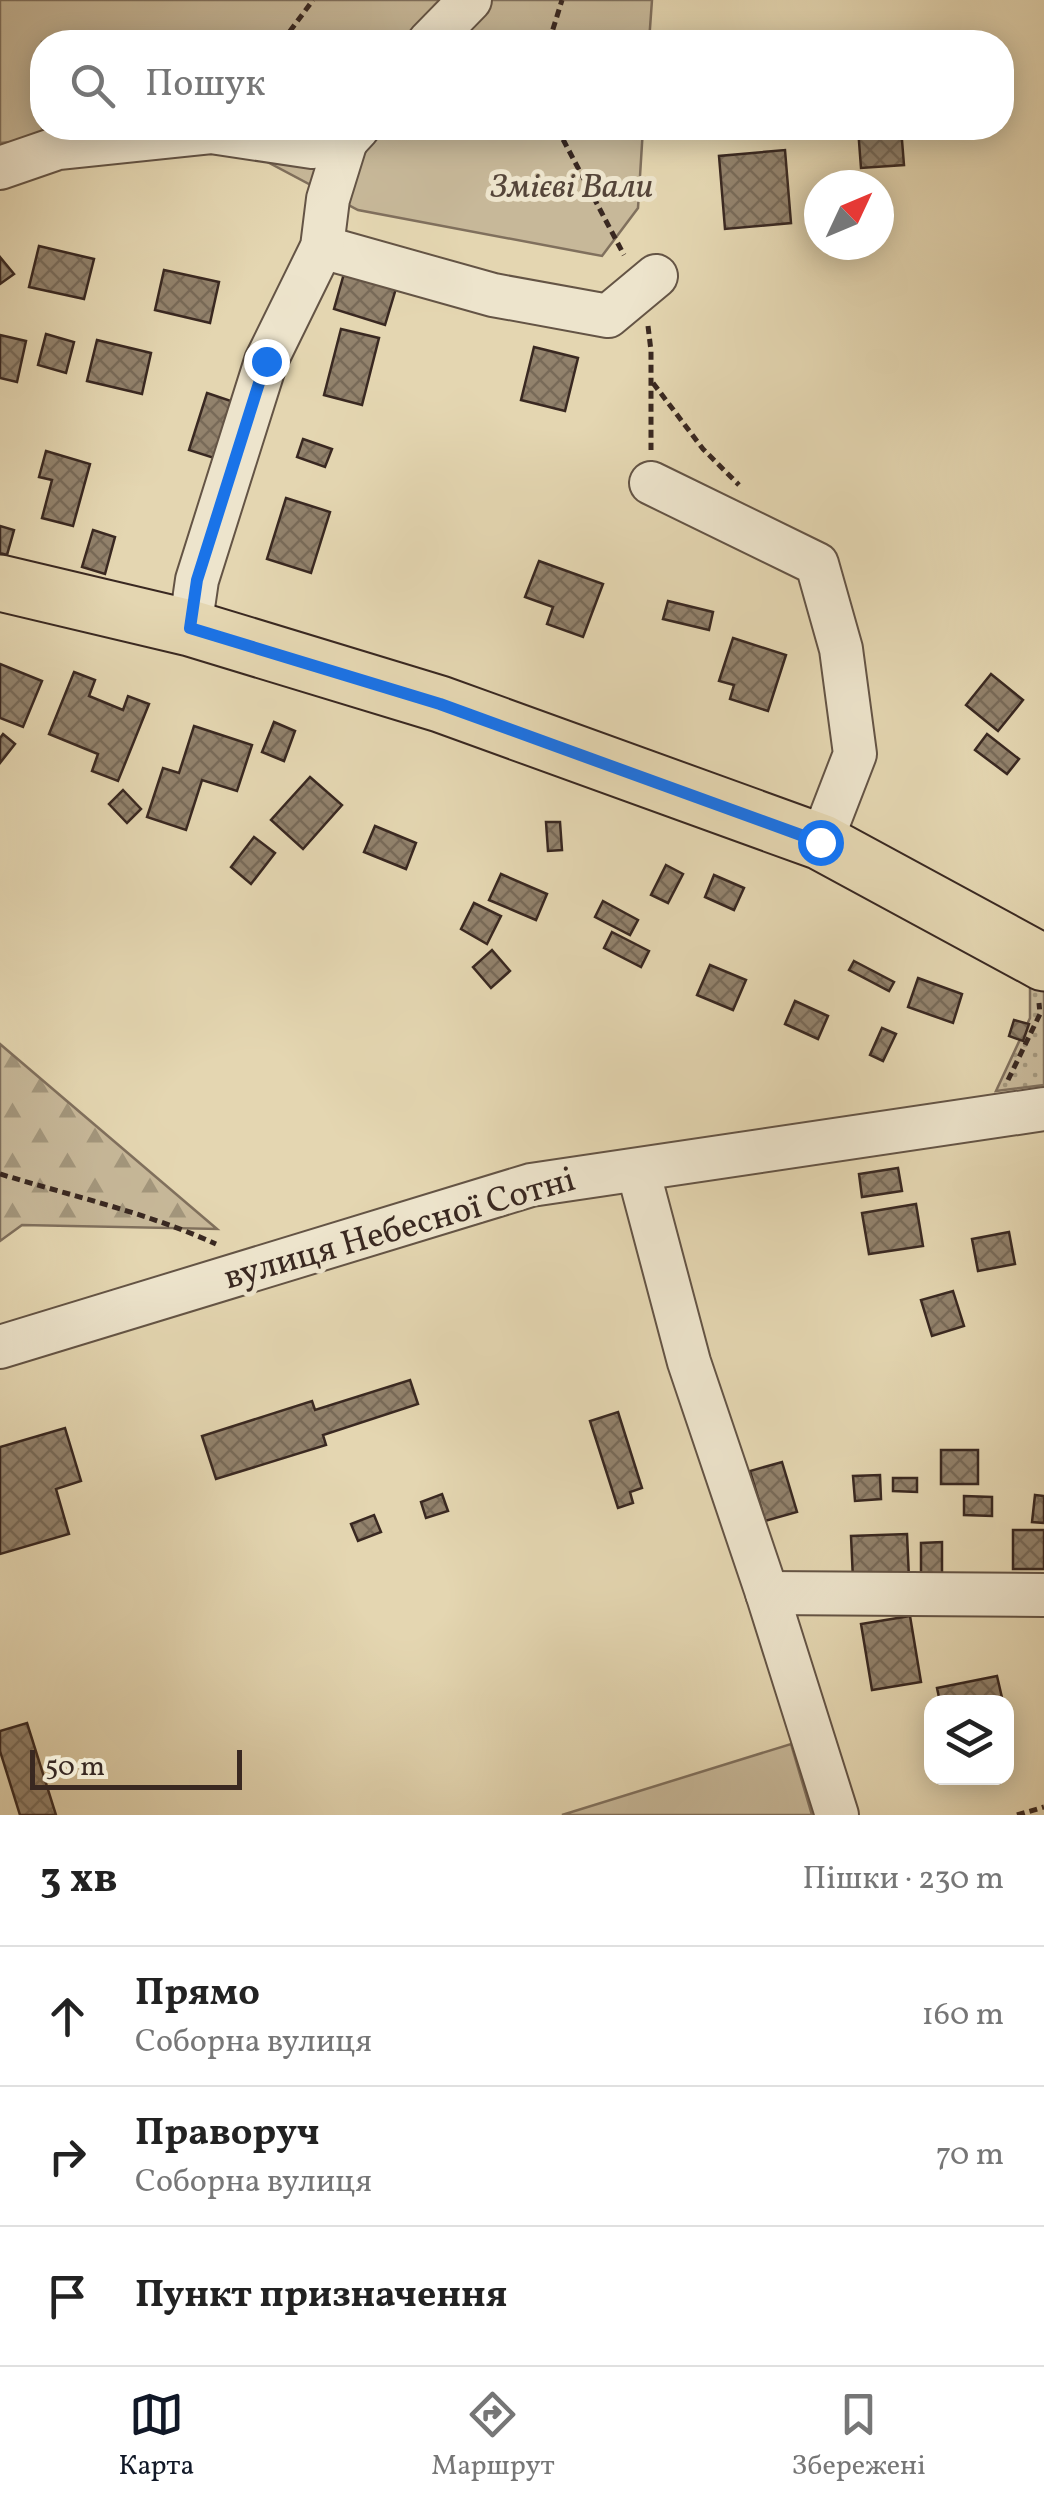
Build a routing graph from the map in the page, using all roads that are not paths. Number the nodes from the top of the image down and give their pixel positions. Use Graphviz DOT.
graph roads {
  1 [pos="470,0"];
  2 [pos="441,30"];
  3 [pos="134,140"];
  4 [pos="265,140"];
  5 [pos="334,140"];
  6 [pos="350,140"];
  7 [pos="0,168"];
  8 [pos="322,247"];
  9 [pos="656,276"];
  10 [pos="651,483"];
  11 [pos="0,583"];
  12 [pos="190,628"];
  13 [pos="820,842"];
  14 [pos="1038,959"];
  15 [pos="1044,1109"];
  16 [pos="638,1170"];
  17 [pos="0,1347"];
  18 [pos="767,1593"];
  19 [pos="1044,1595"];
  20 [pos="837,1815"];
  1 -- 2 [label="street"];
  3 -- 7 [label="street"];
  4 -- 5 [label="street"];
  6 -- 8 [label="street"];
  8 -- 9 [label="street"];
  8 -- 12 [label="street"];
  10 -- 13 [label="street"];
  11 -- 12 [label="main road"];
  12 -- 13 [label="main road"];
  13 -- 14 [label="main road"];
  15 -- 16 [label="street, вулиця Небесної Сотні"];
  16 -- 17 [label="street, вулиця Небесної Сотні"];
  16 -- 18 [label="street"];
  18 -- 19 [label="street"];
  18 -- 20 [label="street"];
}
